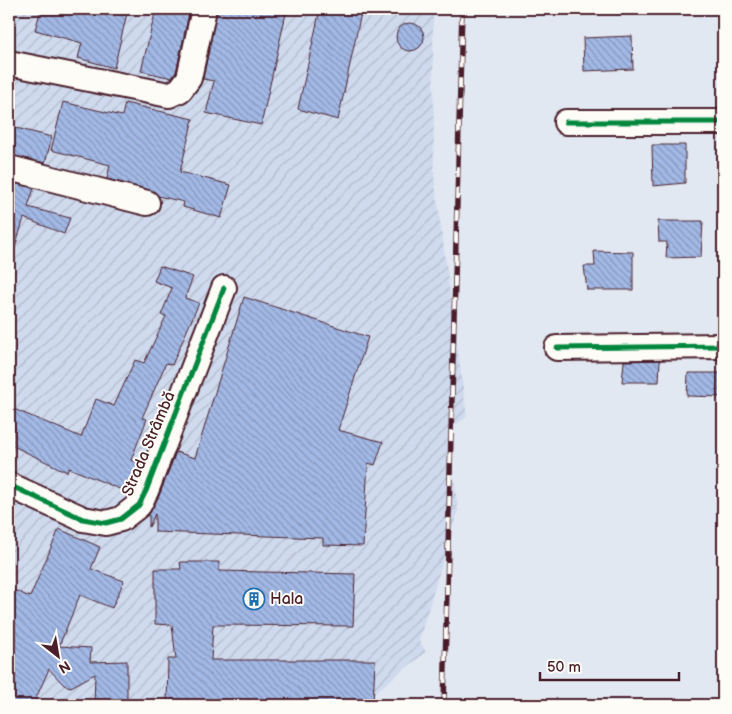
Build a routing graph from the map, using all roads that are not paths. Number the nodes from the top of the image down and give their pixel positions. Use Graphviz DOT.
graph roads {
  1 [pos="204,9"];
  2 [pos="9,63"];
  3 [pos="566,122"];
  4 [pos="723,122"];
  5 [pos="9,168"];
  6 [pos="147,203"];
  7 [pos="224,288"];
  8 [pos="723,346"];
  9 [pos="557,348"];
  10 [pos="9,485"];
  1 -- 2 [label="street"];
  3 -- 4 [label="street"];
  5 -- 6 [label="street"];
  7 -- 10 [label="street, Strada Strâmbă"];
  8 -- 9 [label="street"];
}
